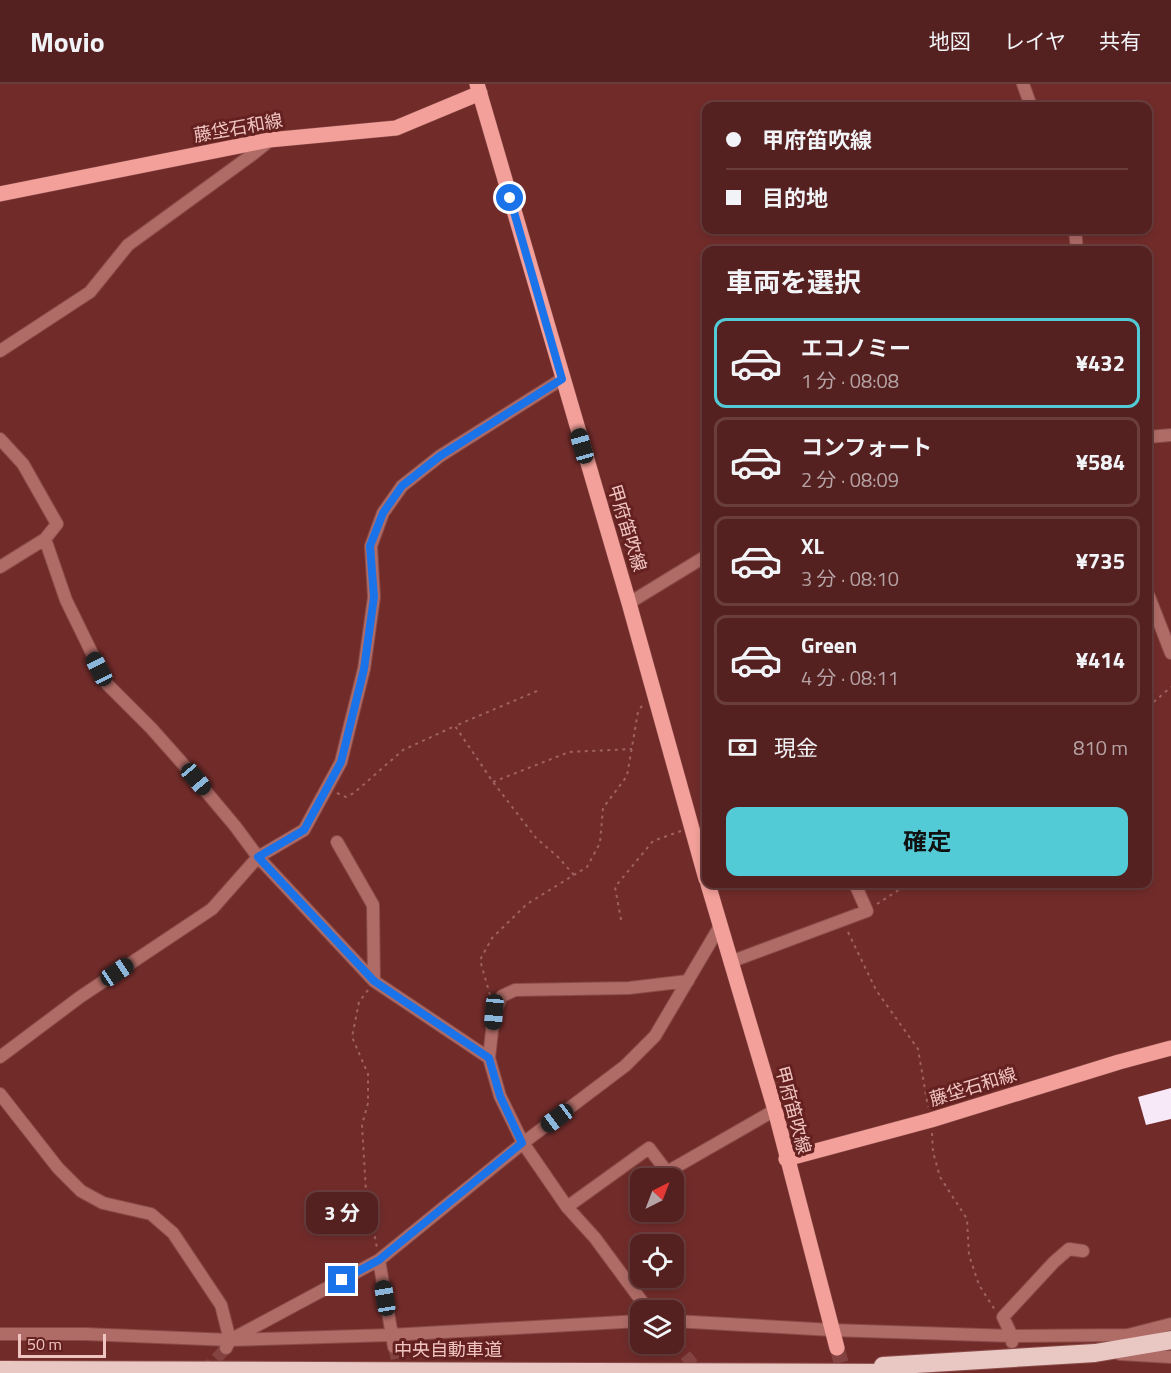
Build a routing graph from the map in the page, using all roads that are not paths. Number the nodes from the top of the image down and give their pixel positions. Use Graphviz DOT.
graph roads {
  1 [pos="1023,84"];
  2 [pos="478,88"];
  3 [pos="1030,102"];
  4 [pos="269,140"];
  5 [pos="0,194"];
  6 [pos="0,351"];
  7 [pos="562,379"];
  8 [pos="1171,435"];
  9 [pos="1152,437"];
  10 [pos="0,439"];
  11 [pos="45,539"];
  12 [pos="702,558"];
  13 [pos="0,567"];
  14 [pos="629,603"];
  15 [pos="1152,604"];
  16 [pos="1171,653"];
  17 [pos="337,842"];
  18 [pos="258,857"];
  19 [pos="702,864"];
  20 [pos="709,888"];
  21 [pos="857,888"];
  22 [pos="720,926"];
  23 [pos="730,962"];
  24 [pos="374,981"];
  25 [pos="688,981"];
  26 [pos="1171,1048"];
  27 [pos="0,1057"];
  28 [pos="489,1058"];
  29 [pos="0,1094"];
  30 [pos="775,1110"];
  31 [pos="522,1143"];
  32 [pos="786,1159"];
  33 [pos="567,1207"];
  34 [pos="1083,1251"];
  35 [pos="379,1260"];
  36 [pos="641,1300"];
  37 [pos="630,1322"];
  38 [pos="684,1322"];
  39 [pos="1171,1324"];
  40 [pos="832,1330"];
  41 [pos="0,1334"];
  42 [pos="1012,1340"];
  43 [pos="1171,1340"];
  44 [pos="392,1341"];
  45 [pos="228,1344"];
  46 [pos="837,1348"];
  47 [pos="1095,1353"];
  48 [pos="1171,1357"];
  49 [pos="0,1370"];
  50 [pos="794,1372"];
  51 [pos="897,1373"];
  1 -- 3 [label="street"];
  2 -- 4 [label="main road, 藤垈石和線"];
  2 -- 7 [label="main road, 甲府笛吹線"];
  4 -- 5 [label="main road, 藤垈石和線"];
  4 -- 6 [label="street"];
  7 -- 14 [label="main road, 甲府笛吹線"];
  7 -- 18 [label="street"];
  8 -- 9 [label="street"];
  10 -- 11 [label="street"];
  11 -- 13 [label="street"];
  11 -- 18 [label="street"];
  12 -- 14 [label="street"];
  14 -- 19 [label="main road, 甲府笛吹線"];
  15 -- 16 [label="street"];
  17 -- 24 [label="street"];
  18 -- 24 [label="street"];
  18 -- 27 [label="street"];
  20 -- 22 [label="main road, 甲府笛吹線"];
  21 -- 23 [label="street"];
  22 -- 23 [label="main road, 甲府笛吹線"];
  22 -- 25 [label="street"];
  23 -- 30 [label="main road, 甲府笛吹線"];
  24 -- 28 [label="street"];
  25 -- 28 [label="street"];
  25 -- 31 [label="street"];
  26 -- 32 [label="main road, 藤垈石和線"];
  28 -- 31 [label="street"];
  29 -- 45 [label="street"];
  30 -- 32 [label="main road, 甲府笛吹線"];
  30 -- 33 [label="street"];
  31 -- 33 [label="street"];
  31 -- 35 [label="street"];
  32 -- 40 [label="main road, 甲府笛吹線"];
  33 -- 36 [label="street"];
  34 -- 42 [label="street"];
  35 -- 44 [label="street"];
  35 -- 45 [label="street"];
  37 -- 44 [label="street"];
  38 -- 40 [label="street"];
  39 -- 42 [label="street"];
  40 -- 42 [label="street"];
  40 -- 46 [label="main road, 甲府笛吹線"];
  41 -- 45 [label="street"];
  43 -- 47 [label="highway"];
  44 -- 45 [label="street"];
  47 -- 48 [label="street"];
  47 -- 50 [label="highway"];
  49 -- 50 [label="highway, 中央自動車道"];
  50 -- 51 [label="highway, 中央自動車道"];
}
